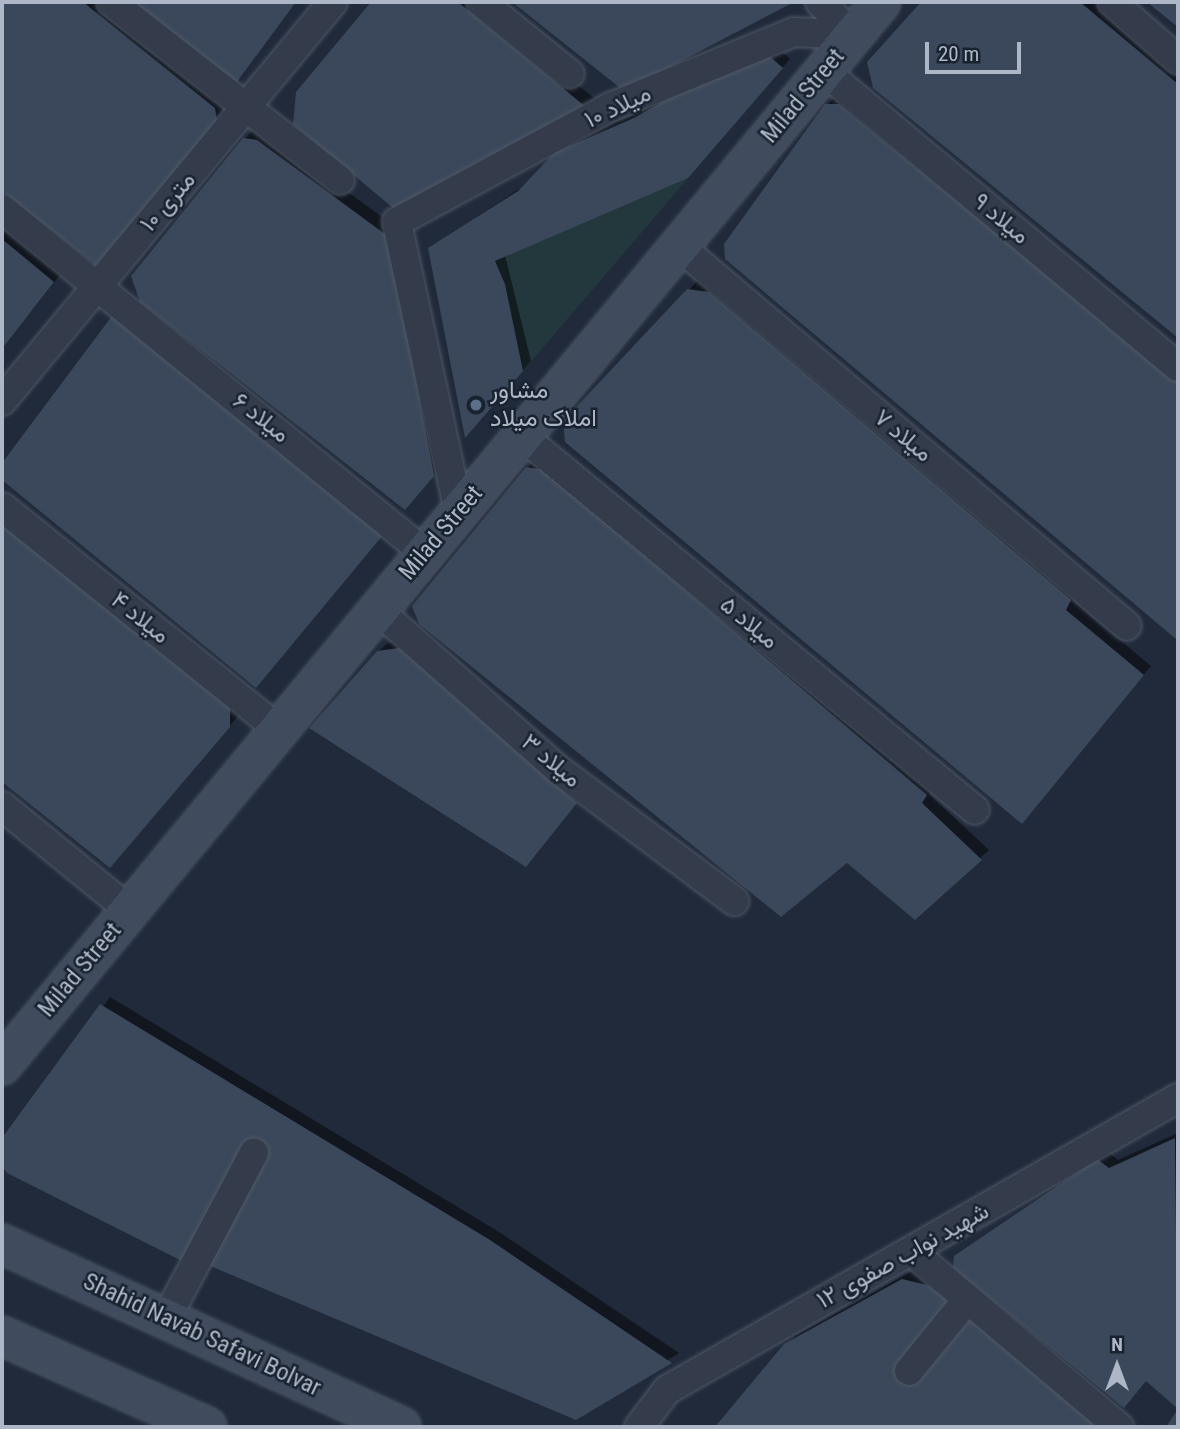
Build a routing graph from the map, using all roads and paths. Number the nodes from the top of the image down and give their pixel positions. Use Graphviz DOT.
graph roads {
  1 [pos="111,2"];
  2 [pos="333,2"];
  3 [pos="481,2"];
  4 [pos="820,2"];
  5 [pos="881,2"];
  6 [pos="1111,2"];
  7 [pos="853,36"];
  8 [pos="1178,60"];
  9 [pos="824,71"];
  10 [pos="570,74"];
  11 [pos="248,109"];
  12 [pos="340,180"];
  13 [pos="2,209"];
  14 [pos="679,246"];
  15 [pos="97,284"];
  16 [pos="1178,367"];
  17 [pos="2,401"];
  18 [pos="522,436"];
  19 [pos="2,507"];
  20 [pos="459,512"];
  21 [pos="425,553"];
  22 [pos="378,610"];
  23 [pos="1127,626"];
  24 [pos="279,730"];
  25 [pos="2,806"];
  26 [pos="975,810"];
  27 [pos="734,901"];
  28 [pos="129,910"];
  29 [pos="2,1065"];
  30 [pos="1174,1108"];
  31 [pos="254,1153"];
  32 [pos="2,1244"];
  33 [pos="912,1253"];
  34 [pos="967,1300"];
  35 [pos="167,1317"];
  36 [pos="2,1336"];
  37 [pos="909,1371"];
  38 [pos="207,1427"];
  39 [pos="401,1427"];
  40 [pos="639,1427"];
  41 [pos="1119,1427"];
  1 -- 11 [label="street"];
  2 -- 11 [label="street, ۱۰ متری"];
  3 -- 10 [label="street"];
  4 -- 7 [label="street"];
  5 -- 7 [label="street, Milad Street"];
  6 -- 8 [label="street"];
  7 -- 9 [label="street, Milad Street"];
  7 -- 20 [label="street, میلاد ۱۰"];
  9 -- 14 [label="street, Milad Street"];
  9 -- 16 [label="street, میلاد ۹"];
  11 -- 12 [label="street"];
  11 -- 15 [label="street, ۱۰ متری"];
  13 -- 15 [label="street, میلاد ۶"];
  14 -- 18 [label="street, Milad Street"];
  14 -- 23 [label="street, میلاد ۷"];
  15 -- 17 [label="street, ۱۰ متری"];
  15 -- 21 [label="street, میلاد ۶"];
  18 -- 20 [label="street, Milad Street"];
  18 -- 26 [label="street, میلاد ۵"];
  19 -- 24 [label="street, میلاد ۴"];
  20 -- 21 [label="street, Milad Street"];
  21 -- 22 [label="street, Milad Street"];
  22 -- 24 [label="street, Milad Street"];
  22 -- 27 [label="street, میلاد ۳"];
  24 -- 28 [label="street, Milad Street"];
  25 -- 28 [label="street"];
  28 -- 29 [label="street, Milad Street"];
  30 -- 33 [label="street, شهید نواب صفوی ۱۲"];
  31 -- 35 [label="street"];
  32 -- 35 [label="street, Shahid Navab Safavi Bolvar"];
  33 -- 34 [label="street"];
  33 -- 40 [label="street, شهید نواب صفوی ۱۲"];
  34 -- 37 [label="street"];
  34 -- 41 [label="street"];
  35 -- 39 [label="street, Shahid Navab Safavi Bolvar"];
  36 -- 38 [label="street"];
}
